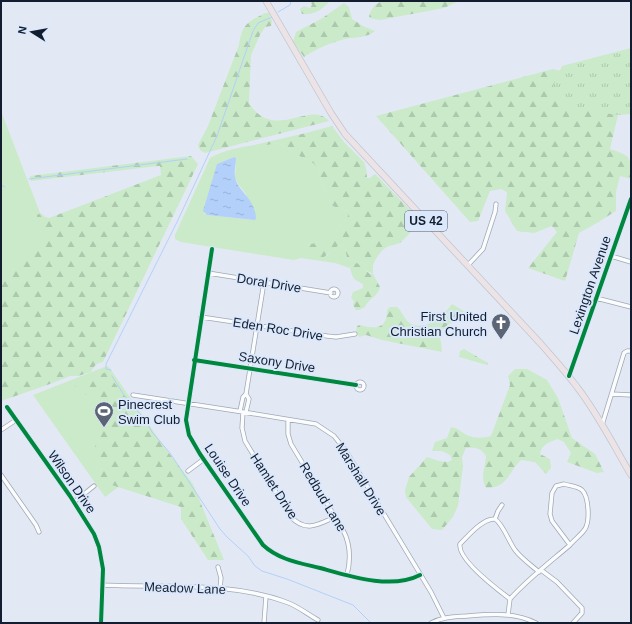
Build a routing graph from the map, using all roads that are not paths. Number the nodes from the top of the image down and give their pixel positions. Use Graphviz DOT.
graph roads {
  1 [pos="266,1"];
  2 [pos="631,199"];
  3 [pos="496,204"];
  4 [pos="212,249"];
  5 [pos="611,256"];
  6 [pos="631,262"];
  7 [pos="468,265"];
  8 [pos="208,273"];
  9 [pos="264,282"];
  10 [pos="331,293"];
  11 [pos="596,298"];
  12 [pos="631,307"];
  13 [pos="201,317"];
  14 [pos="257,325"];
  15 [pos="355,334"];
  16 [pos="631,351"];
  17 [pos="194,360"];
  18 [pos="250,368"];
  19 [pos="569,376"];
  20 [pos="356,385"];
  21 [pos="246,394"];
  22 [pos="612,394"];
  23 [pos="631,394"];
  24 [pos="133,395"];
  25 [pos="187,404"];
  26 [pos="7,407"];
  27 [pos="243,412"];
  28 [pos="16,420"];
  29 [pos="288,420"];
  30 [pos="602,426"];
  31 [pos="1,430"];
  32 [pos="204,459"];
  33 [pos="188,471"];
  34 [pos="1,475"];
  35 [pos="631,475"];
  36 [pos="94,486"];
  37 [pos="74,502"];
  38 [pos="502,505"];
  39 [pos="335,517"];
  40 [pos="495,519"];
  41 [pos="39,532"];
  42 [pos="570,545"];
  43 [pos="218,567"];
  44 [pos="540,571"];
  45 [pos="420,575"];
  46 [pos="347,576"];
  47 [pos="103,585"];
  48 [pos="220,589"];
  49 [pos="266,596"];
  50 [pos="510,599"];
  51 [pos="508,615"];
  52 [pos="444,618"];
  53 [pos="318,620"];
  54 [pos="101,623"];
  55 [pos="264,623"];
  56 [pos="430,623"];
  57 [pos="536,623"];
  58 [pos="573,623"];
  1 -- 7 [label="main road, US 42"];
  2 -- 5 [label="street, Lexington Avenue"];
  3 -- 7 [label="street"];
  4 -- 8 [label="street, Louise Drive"];
  5 -- 6 [label="street"];
  5 -- 11 [label="street, Lexington Avenue"];
  7 -- 19 [label="main road, US 42"];
  8 -- 9 [label="street, Doral Drive"];
  8 -- 13 [label="street, Louise Drive"];
  9 -- 10 [label="street, Doral Drive"];
  9 -- 14 [label="street, Hamlet Drive"];
  11 -- 12 [label="street"];
  11 -- 19 [label="street, Lexington Avenue"];
  13 -- 14 [label="street, Eden Roc Drive"];
  13 -- 17 [label="street, Louise Drive"];
  14 -- 15 [label="street, Eden Roc Drive"];
  14 -- 18 [label="street, Hamlet Drive"];
  16 -- 22 [label="street"];
  17 -- 18 [label="street, Saxony Drive"];
  17 -- 25 [label="street, Louise Drive"];
  18 -- 20 [label="street, Saxony Drive"];
  18 -- 21 [label="street, Hamlet Drive"];
  19 -- 30 [label="main road, US 42"];
  21 -- 27 [label="street, Hamlet Drive"];
  21 -- 27 [label="street, Hamlet Drive"];
  22 -- 23 [label="street"];
  22 -- 30 [label="street"];
  24 -- 25 [label="street, Marshall Drive"];
  25 -- 27 [label="street, Marshall Drive"];
  25 -- 32 [label="street, Louise Drive"];
  26 -- 28 [label="street, Wilson Drive"];
  27 -- 29 [label="street, Marshall Drive"];
  27 -- 39 [label="street, Hamlet Drive"];
  28 -- 31 [label="street"];
  28 -- 37 [label="street, Wilson Drive"];
  29 -- 39 [label="street, Redbud Lane"];
  29 -- 45 [label="street, Marshall Drive"];
  30 -- 35 [label="main road, US 42"];
  32 -- 33 [label="street"];
  32 -- 46 [label="street, Louise Drive"];
  34 -- 41 [label="street"];
  36 -- 37 [label="street"];
  37 -- 47 [label="street, Wilson Drive"];
  38 -- 40 [label="street"];
  39 -- 46 [label="street, Redbud Lane"];
  40 -- 44 [label="street"];
  40 -- 50 [label="street"];
  42 -- 42 [label="street"];
  42 -- 44 [label="street"];
  43 -- 48 [label="street"];
  44 -- 50 [label="street"];
  44 -- 58 [label="street"];
  45 -- 46 [label="street, Louise Drive"];
  45 -- 52 [label="street, Marshall Drive"];
  47 -- 48 [label="street, Meadow Lane"];
  47 -- 54 [label="street, Wilson Drive"];
  48 -- 49 [label="street, Meadow Lane"];
  49 -- 53 [label="street, Meadow Lane"];
  49 -- 55 [label="street"];
  50 -- 51 [label="street"];
  51 -- 52 [label="street"];
  51 -- 57 [label="street"];
  52 -- 56 [label="street"];
}
